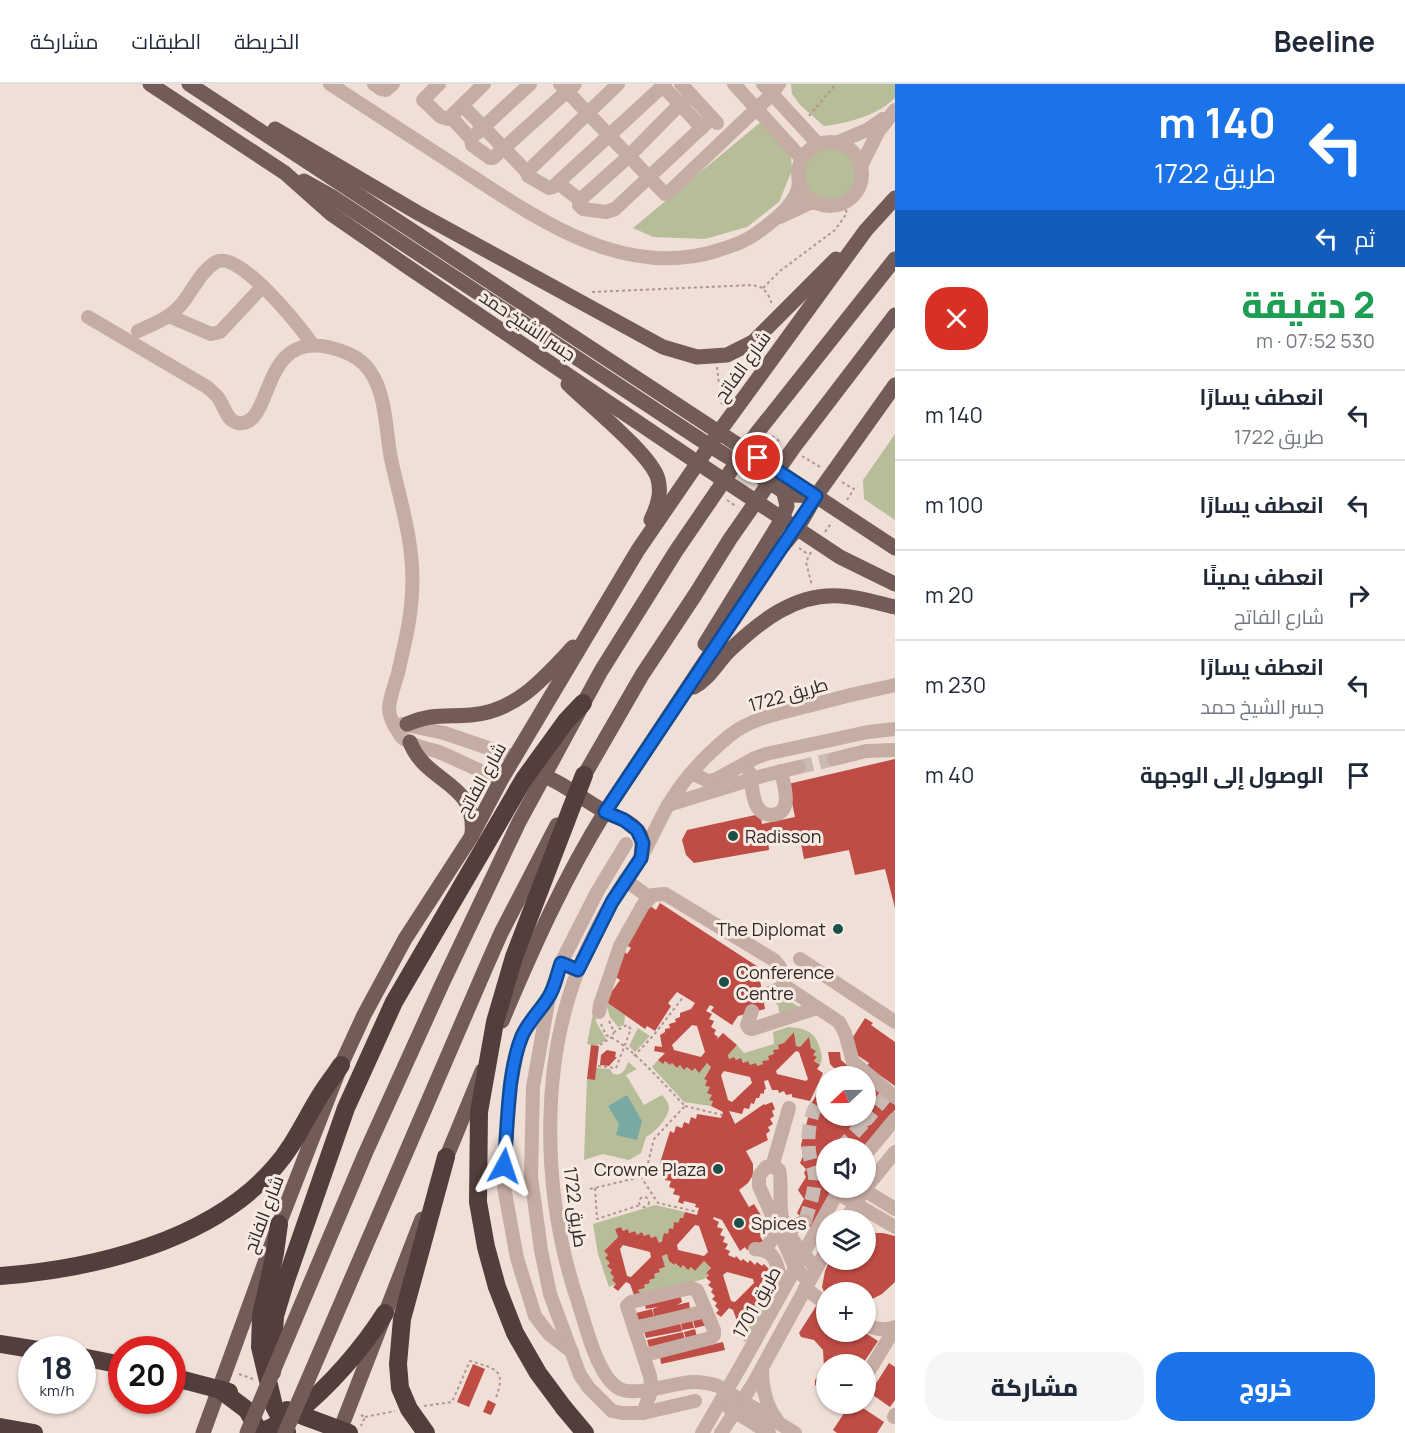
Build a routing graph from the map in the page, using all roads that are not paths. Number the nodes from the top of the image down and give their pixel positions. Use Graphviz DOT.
graph roads {
  1 [pos="150,84"];
  2 [pos="189,84"];
  3 [pos="330,84"];
  4 [pos="374,84"];
  5 [pos="393,84"];
  6 [pos="439,84"];
  7 [pos="530,84"];
  8 [pos="618,84"];
  9 [pos="681,84"];
  10 [pos="734,84"];
  11 [pos="786,84"];
  12 [pos="480,85"];
  13 [pos="663,85"];
  14 [pos="567,86"];
  15 [pos="772,87"];
  16 [pos="692,96"];
  17 [pos="212,99"];
  18 [pos="679,105"];
  19 [pos="463,106"];
  20 [pos="756,109"];
  21 [pos="587,113"];
  22 [pos="893,113"];
  23 [pos="451,117"];
  24 [pos="710,123"];
  25 [pos="484,128"];
  26 [pos="608,136"];
  27 [pos="471,139"];
  28 [pos="836,143"];
  29 [pos="818,144"];
  30 [pos="505,147"];
  31 [pos="628,157"];
  32 [pos="802,159"];
  33 [pos="861,166"];
  34 [pos="527,172"];
  35 [pos="285,173"];
  36 [pos="649,179"];
  37 [pos="799,181"];
  38 [pos="558,183"];
  39 [pos="895,198"];
  40 [pos="580,200"];
  41 [pos="817,203"];
  42 [pos="776,219"];
  43 [pos="866,230"];
  44 [pos="895,259"];
  45 [pos="262,287"];
  46 [pos="170,315"];
  47 [pos="895,315"];
  48 [pos="88,317"];
  49 [pos="138,332"];
  50 [pos="313,345"];
  51 [pos="550,364"];
  52 [pos="895,385"];
  53 [pos="719,432"];
  54 [pos="710,446"];
  55 [pos="698,463"];
  56 [pos="785,491"];
  57 [pos="816,496"];
  58 [pos="782,519"];
  59 [pos="796,529"];
  60 [pos="895,548"];
  61 [pos="638,550"];
  62 [pos="895,584"];
  63 [pos="895,607"];
  64 [pos="594,625"];
  65 [pos="895,685"];
  66 [pos="683,693"];
  67 [pos="583,704"];
  68 [pos="401,724"];
  69 [pos="895,729"];
  70 [pos="864,733"];
  71 [pos="410,742"];
  72 [pos="895,750"];
  73 [pos="869,751"];
  74 [pos="834,759"];
  75 [pos="748,762"];
  76 [pos="800,767"];
  77 [pos="508,769"];
  78 [pos="781,771"];
  79 [pos="691,773"];
  80 [pos="584,775"];
  81 [pos="751,780"];
  82 [pos="668,805"];
  83 [pos="605,812"];
  84 [pos="471,837"];
  85 [pos="626,844"];
  86 [pos="641,858"];
  87 [pos="625,880"];
  88 [pos="649,897"];
  89 [pos="800,959"];
  90 [pos="561,963"];
  91 [pos="578,970"];
  92 [pos="785,986"];
  93 [pos="763,996"];
  94 [pos="549,997"];
  95 [pos="817,1008"];
  96 [pos="752,1011"];
  97 [pos="602,1017"];
  98 [pos="895,1022"];
  99 [pos="341,1065"];
  100 [pos="890,1096"];
  101 [pos="789,1108"];
  102 [pos="895,1119"];
  103 [pos="876,1142"];
  104 [pos="895,1152"];
  105 [pos="446,1157"];
  106 [pos="772,1167"];
  107 [pos="876,1174"];
  108 [pos="876,1197"];
  109 [pos="834,1198"];
  110 [pos="848,1198"];
  111 [pos="858,1198"];
  112 [pos="855,1204"];
  113 [pos="895,1209"];
  114 [pos="851,1210"];
  115 [pos="805,1221"];
  116 [pos="279,1224"];
  117 [pos="895,1227"];
  118 [pos="784,1233"];
  119 [pos="803,1254"];
  120 [pos="795,1267"];
  121 [pos="816,1268"];
  122 [pos="0,1276"];
  123 [pos="781,1281"];
  124 [pos="806,1285"];
  125 [pos="816,1294"];
  126 [pos="706,1311"];
  127 [pos="385,1313"];
  128 [pos="634,1328"];
  129 [pos="895,1328"];
  130 [pos="876,1329"];
  131 [pos="0,1344"];
  132 [pos="18,1347"];
  133 [pos="572,1352"];
  134 [pos="645,1355"];
  135 [pos="876,1359"];
  136 [pos="762,1366"];
  137 [pos="186,1381"];
  138 [pos="219,1389"];
  139 [pos="652,1389"];
  140 [pos="724,1396"];
  141 [pos="695,1401"];
  142 [pos="739,1406"];
  143 [pos="643,1413"];
  144 [pos="283,1416"];
  145 [pos="0,1427"];
  146 [pos="775,1429"];
  147 [pos="343,1432"];
  148 [pos="34,1433"];
  149 [pos="203,1433"];
  150 [pos="247,1433"];
  151 [pos="260,1433"];
  152 [pos="426,1433"];
  153 [pos="585,1433"];
  154 [pos="702,1433"];
  155 [pos="720,1433"];
  156 [pos="795,1433"];
  1 -- 35 [label="main road, جسر الشيخ حمد"];
  2 -- 17 [label="main road, جسر الشيخ حمد"];
  3 -- 42 [label="street"];
  4 -- 5 [label="street"];
  6 -- 23 [label="street"];
  7 -- 25 [label="street"];
  8 -- 21 [label="street"];
  9 -- 16 [label="street"];
  10 -- 20 [label="street"];
  11 -- 15 [label="street"];
  12 -- 19 [label="street"];
  13 -- 18 [label="street"];
  13 -- 26 [label="street"];
  14 -- 21 [label="street"];
  14 -- 30 [label="street"];
  15 -- 20 [label="street"];
  15 -- 29 [label="street"];
  16 -- 18 [label="street"];
  16 -- 24 [label="street"];
  17 -- 43 [label="main road"];
  17 -- 53 [label="main road, جسر الشيخ حمد"];
  18 -- 24 [label="street"];
  18 -- 31 [label="street"];
  19 -- 23 [label="street"];
  19 -- 25 [label="street"];
  20 -- 32 [label="street"];
  20 -- 36 [label="street"];
  21 -- 26 [label="street"];
  21 -- 34 [label="street"];
  22 -- 28 [label="street"];
  22 -- 33 [label="street"];
  23 -- 27 [label="street"];
  24 -- 36 [label="street"];
  25 -- 27 [label="street"];
  25 -- 30 [label="street"];
  26 -- 31 [label="street"];
  26 -- 38 [label="street"];
  27 -- 30 [label="street"];
  28 -- 29 [label="street"];
  28 -- 33 [label="street"];
  29 -- 32 [label="street"];
  30 -- 34 [label="street"];
  31 -- 36 [label="street"];
  31 -- 40 [label="street"];
  32 -- 37 [label="street"];
  33 -- 41 [label="street"];
  34 -- 38 [label="street"];
  35 -- 51 [label="main road, جسر الشيخ حمد"];
  35 -- 54 [label="main road"];
  36 -- 40 [label="street"];
  37 -- 41 [label="street"];
  37 -- 42 [label="street"];
  38 -- 40 [label="street"];
  39 -- 43 [label="main road, شارع الفاتح"];
  41 -- 42 [label="street"];
  43 -- 53 [label="main road, شارع الفاتح"];
  44 -- 67 [label="main road, bridge"];
  45 -- 46 [label="street"];
  45 -- 46 [label="street"];
  45 -- 50 [label="street"];
  46 -- 49 [label="street"];
  47 -- 80 [label="main road, bridge"];
  48 -- 50 [label="street"];
  50 -- 68 [label="street"];
  51 -- 55 [label="main road, جسر الشيخ حمد"];
  51 -- 61 [label="main road"];
  52 -- 57 [label="main road"];
  53 -- 54 [label="main road, شارع الفاتح"];
  53 -- 56 [label="main road"];
  53 -- 57 [label="main road, جسر الشيخ حمد"];
  54 -- 55 [label="main road, شارع الفاتح"];
  54 -- 56 [label="main road"];
  55 -- 58 [label="main road, جسر الشيخ حمد"];
  55 -- 61 [label="main road, شارع الفاتح"];
  56 -- 57 [label="main road"];
  56 -- 58 [label="main road"];
  57 -- 59 [label="main road"];
  57 -- 60 [label="main road, جسر الشيخ حمد"];
  58 -- 59 [label="main road, جسر الشيخ حمد"];
  58 -- 66 [label="main road"];
  59 -- 62 [label="main road, جسر الشيخ حمد"];
  59 -- 66 [label="main road"];
  61 -- 64 [label="main road, شارع الفاتح"];
  63 -- 66 [label="main road"];
  64 -- 68 [label="main road"];
  64 -- 77 [label="main road, شارع الفاتح"];
  65 -- 79 [label="street, طريق 1722"];
  66 -- 83 [label="main road"];
  67 -- 144 [label="highway, bridge"];
  67 -- 150 [label="main road, bridge"];
  68 -- 71 [label="street"];
  68 -- 77 [label="street"];
  69 -- 70 [label="street"];
  70 -- 73 [label="street"];
  70 -- 75 [label="street"];
  71 -- 77 [label="street"];
  71 -- 84 [label="main road"];
  72 -- 73 [label="street"];
  73 -- 74 [label="street"];
  75 -- 79 [label="street"];
  75 -- 81 [label="street"];
  76 -- 78 [label="street"];
  77 -- 83 [label="main road"];
  77 -- 84 [label="main road, شارع الفاتح"];
  78 -- 81 [label="street"];
  78 -- 81 [label="street"];
  79 -- 82 [label="street, طريق 1722"];
  80 -- 144 [label="main road, bridge"];
  80 -- 153 [label="highway, bridge"];
  81 -- 82 [label="street"];
  82 -- 86 [label="street, طريق 1722"];
  83 -- 86 [label="main road"];
  83 -- 105 [label="main road"];
  84 -- 99 [label="main road, شارع الفاتح"];
  85 -- 90 [label="street"];
  86 -- 87 [label="street, طريق 1722"];
  87 -- 88 [label="street"];
  87 -- 91 [label="street, طريق 1722"];
  88 -- 92 [label="street"];
  88 -- 97 [label="street"];
  89 -- 98 [label="street"];
  90 -- 91 [label="street"];
  90 -- 94 [label="street"];
  91 -- 139 [label="street, طريق 1722"];
  92 -- 93 [label="street"];
  92 -- 95 [label="street"];
  94 -- 133 [label="street"];
  94 -- 133 [label="street"];
  95 -- 96 [label="street"];
  95 -- 100 [label="street"];
  99 -- 116 [label="main road, شارع الفاتح"];
  99 -- 122 [label="highway"];
  101 -- 106 [label="street"];
  102 -- 103 [label="street"];
  104 -- 107 [label="street"];
  105 -- 127 [label="main road"];
  105 -- 152 [label="highway"];
  106 -- 118 [label="street"];
  106 -- 118 [label="street"];
  108 -- 113 [label="street"];
  109 -- 119 [label="street, طريق 1701"];
  110 -- 112 [label="street"];
  111 -- 112 [label="street"];
  112 -- 114 [label="street"];
  112 -- 117 [label="street"];
  115 -- 118 [label="street"];
  116 -- 138 [label="main road, شارع الفاتح"];
  116 -- 144 [label="highway"];
  118 -- 119 [label="street"];
  118 -- 120 [label="street"];
  118 -- 123 [label="street"];
  119 -- 120 [label="street, طريق 1701"];
  119 -- 121 [label="street"];
  120 -- 124 [label="street"];
  120 -- 140 [label="street, طريق 1701"];
  121 -- 124 [label="street, طريق 1701"];
  124 -- 125 [label="street"];
  124 -- 136 [label="street, طريق 1701"];
  126 -- 128 [label="street"];
  126 -- 128 [label="street"];
  126 -- 134 [label="street"];
  127 -- 144 [label="highway"];
  127 -- 147 [label="main road"];
  128 -- 134 [label="street"];
  129 -- 130 [label="street"];
  129 -- 135 [label="street"];
  131 -- 132 [label="highway"];
  133 -- 143 [label="street"];
  134 -- 139 [label="street"];
  136 -- 142 [label="street, طريق 1701"];
  136 -- 146 [label="street"];
  137 -- 138 [label="highway"];
  138 -- 144 [label="highway"];
  138 -- 149 [label="main road, شارع الفاتح"];
  138 -- 151 [label="highway"];
  139 -- 140 [label="street, طريق 1722"];
  139 -- 143 [label="street"];
  140 -- 142 [label="street, طريق 1722"];
  140 -- 154 [label="street, طريق 1701"];
  141 -- 143 [label="street"];
  142 -- 146 [label="street, طريق 1722"];
  142 -- 155 [label="street, طريق 1701"];
  144 -- 147 [label="highway"];
  144 -- 151 [label="highway"];
  145 -- 148 [label="highway"];
  146 -- 156 [label="street, طريق 1722"];
}
